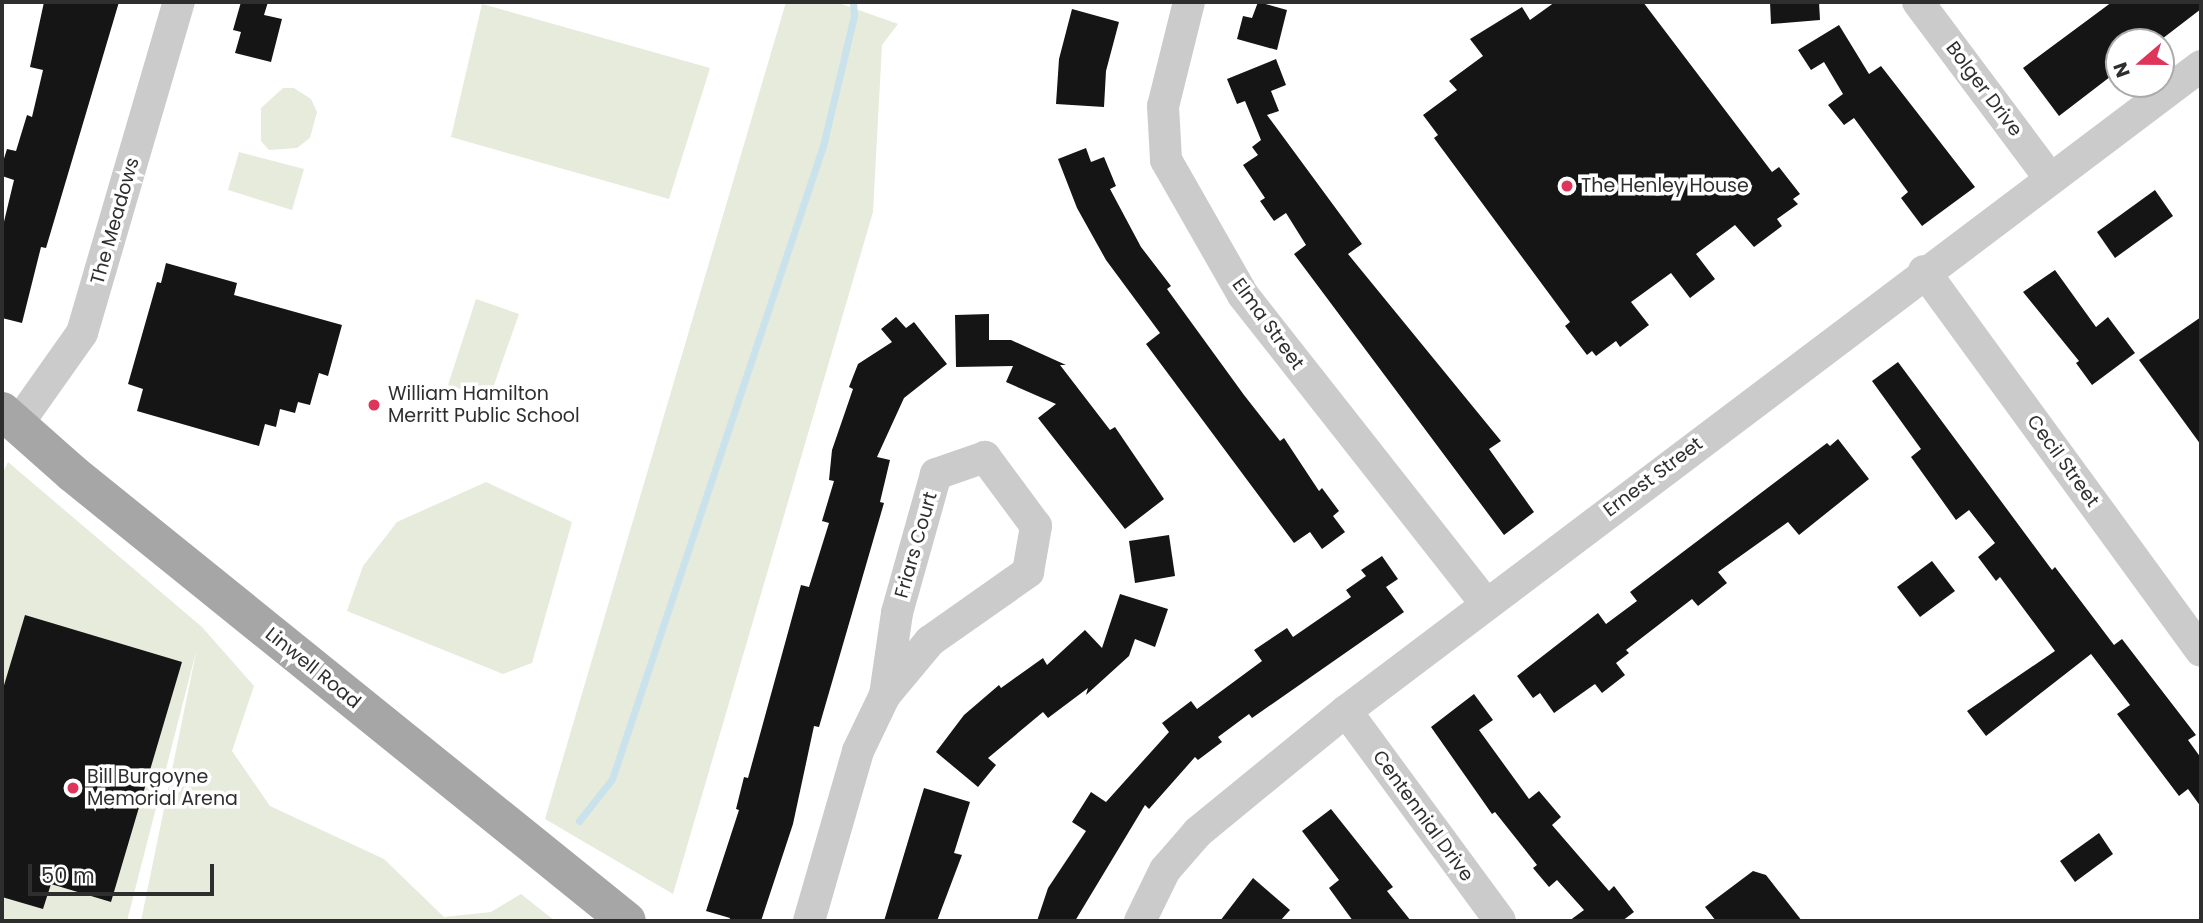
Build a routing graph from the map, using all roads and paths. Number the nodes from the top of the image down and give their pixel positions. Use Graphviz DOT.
graph roads {
  1 [pos="179,2"];
  2 [pos="1189,2"];
  3 [pos="1918,2"];
  4 [pos="2201,66"];
  5 [pos="2049,177"];
  6 [pos="1924,271"];
  7 [pos="10,418"];
  8 [pos="1486,604"];
  9 [pos="2201,651"];
  10 [pos="886,695"];
  11 [pos="1346,711"];
  12 [pos="627,921"];
  13 [pos="809,921"];
  14 [pos="1140,921"];
  15 [pos="1500,921"];
  1 -- 7 [label="street, The Meadows"];
  2 -- 8 [label="street, Elma Street"];
  3 -- 5 [label="street, Bolger Drive"];
  4 -- 5 [label="street, Ernest Street"];
  5 -- 6 [label="street, Ernest Street"];
  6 -- 8 [label="street, Ernest Street"];
  6 -- 9 [label="street, Cecil Street"];
  7 -- 12 [label="main road, Linwell Road"];
  8 -- 11 [label="street, Ernest Street"];
  10 -- 10 [label="street, Friars Court"];
  10 -- 13 [label="street, Friars Court"];
  11 -- 14 [label="street, Ernest Street"];
  11 -- 15 [label="street, Centennial Drive"];
}
